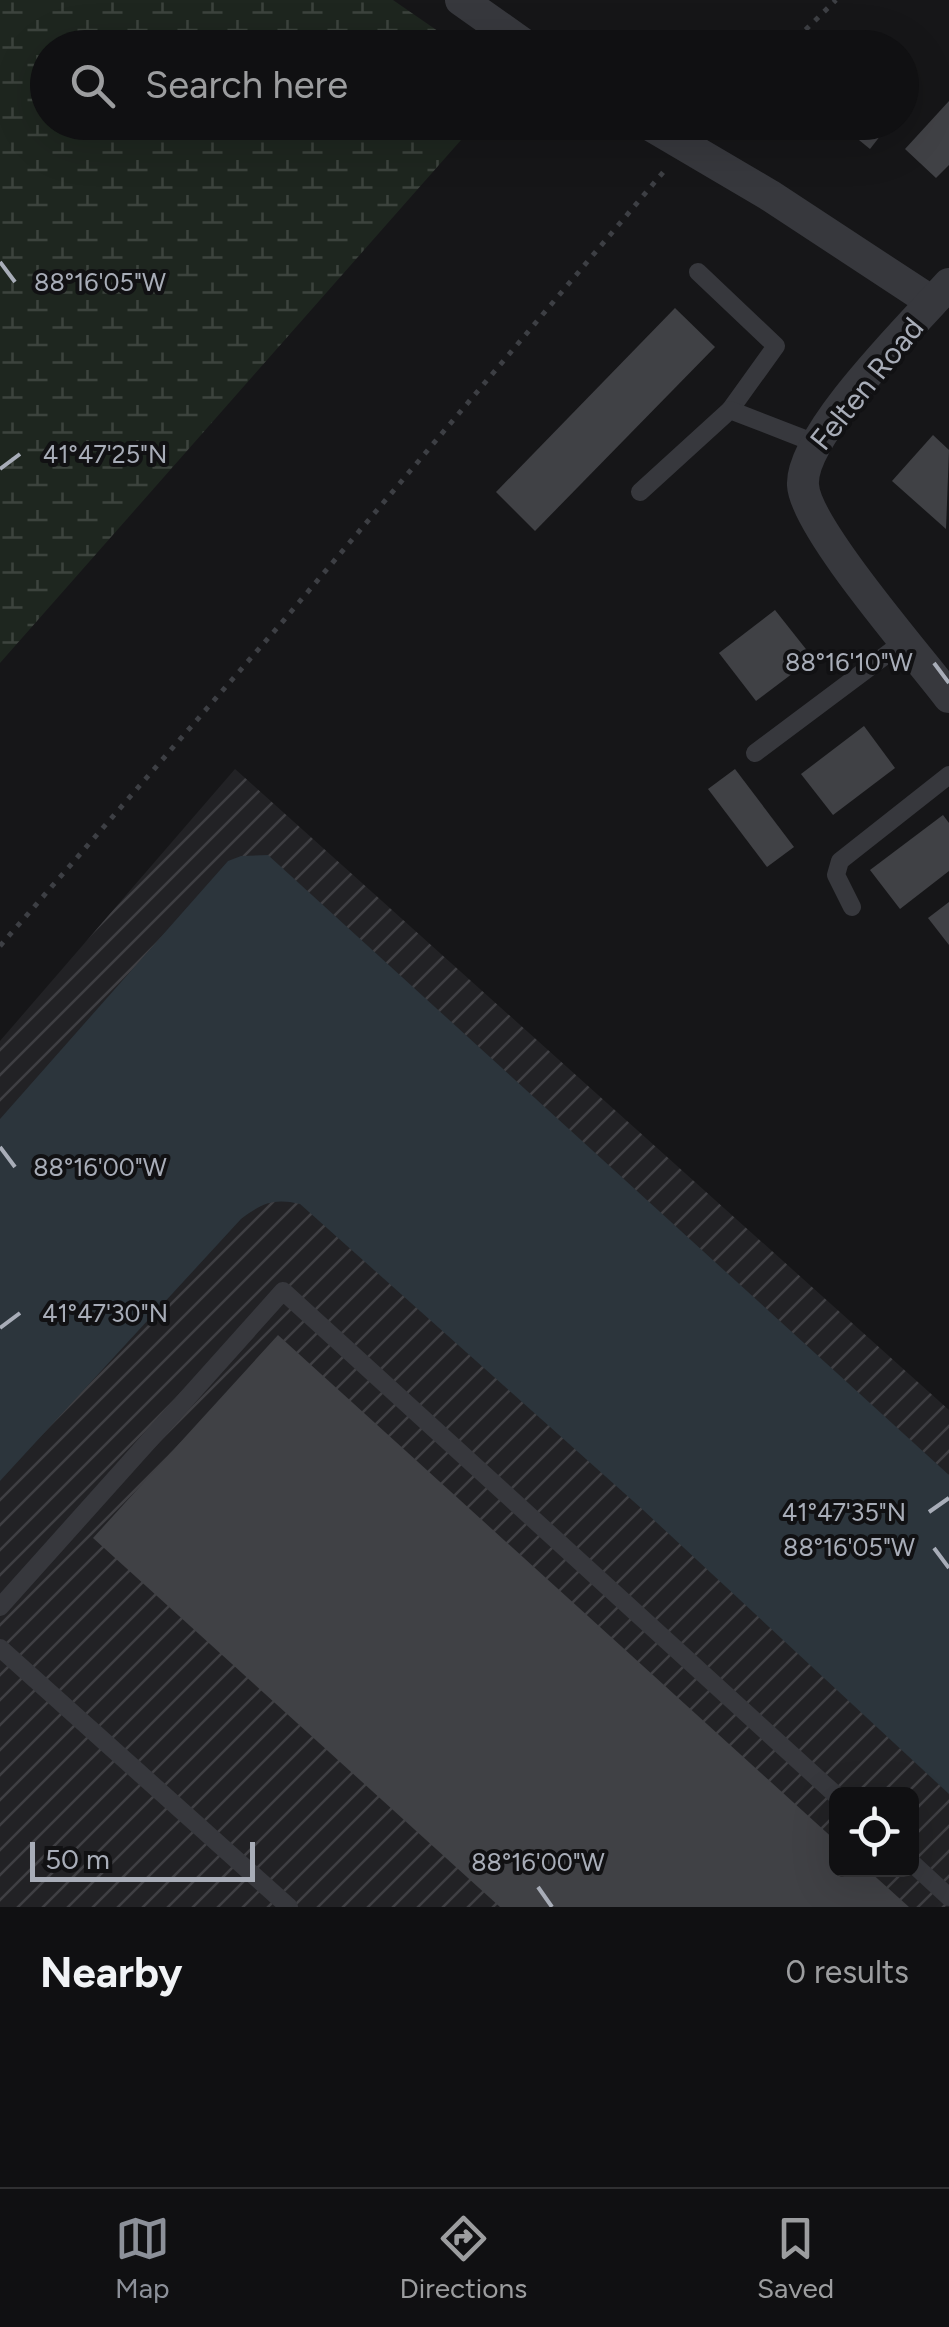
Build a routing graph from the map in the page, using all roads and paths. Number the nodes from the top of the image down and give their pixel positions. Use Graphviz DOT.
graph roads {
  1 [pos="461,0"];
  2 [pos="836,0"];
  3 [pos="504,30"];
  4 [pos="805,30"];
  5 [pos="676,140"];
  6 [pos="719,140"];
  7 [pos="697,152"];
  8 [pos="698,272"];
  9 [pos="941,293"];
  10 [pos="730,410"];
  11 [pos="815,442"];
  12 [pos="640,492"];
  13 [pos="906,640"];
  14 [pos="949,697"];
  15 [pos="756,752"];
  16 [pos="949,775"];
  17 [pos="852,907"];
  18 [pos="0,946"];
  19 [pos="0,1607"];
  20 [pos="0,1648"];
  21 [pos="829,1789"];
  22 [pos="919,1869"];
  23 [pos="949,1897"];
  24 [pos="289,1907"];
  1 -- 3 [label="street"];
  2 -- 4 [label="path"];
  5 -- 7 [label="street, Felten Road"];
  6 -- 7 [label="path"];
  7 -- 9 [label="street, Felten Road"];
  7 -- 18 [label="path"];
  8 -- 10 [label="lane"];
  9 -- 11 [label="street, Felten Road"];
  10 -- 11 [label="lane"];
  10 -- 12 [label="lane"];
  11 -- 13 [label="street, Felten Road"];
  13 -- 14 [label="street, Felten Road"];
  13 -- 15 [label="lane"];
  16 -- 17 [label="lane"];
  19 -- 21 [label="lane"];
  20 -- 24 [label="lane"];
  22 -- 23 [label="lane"];
}
